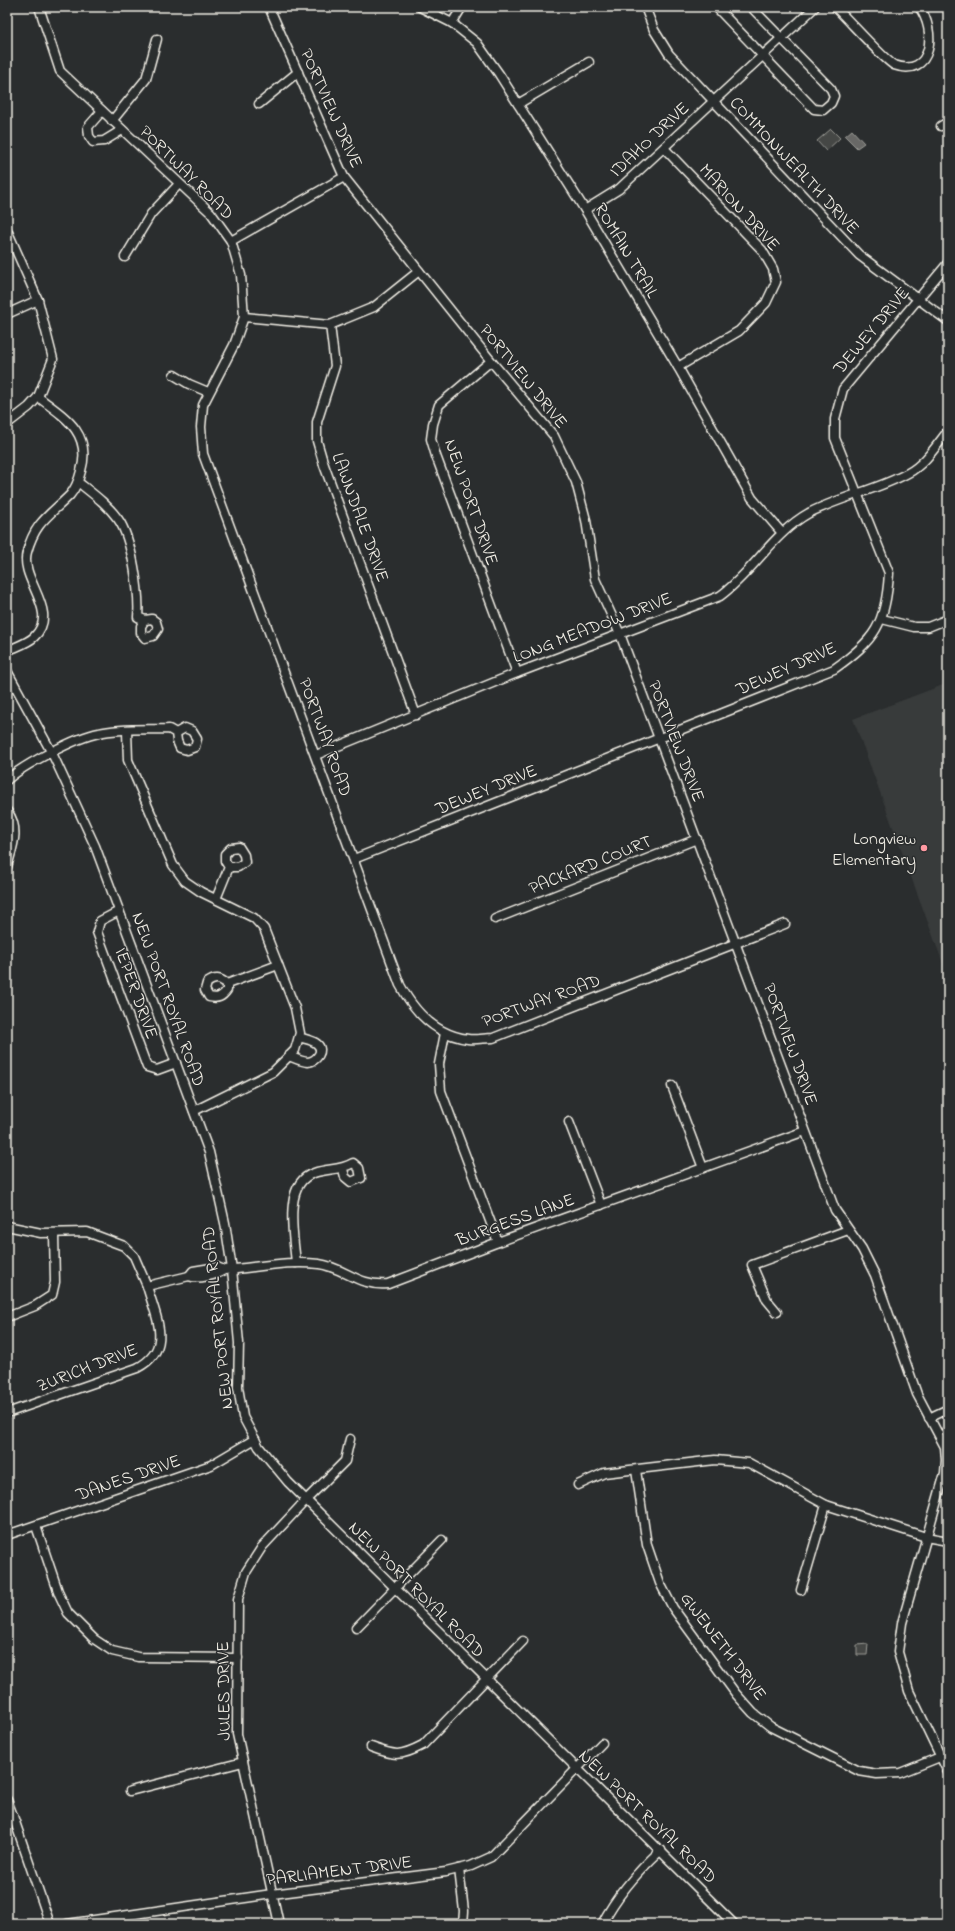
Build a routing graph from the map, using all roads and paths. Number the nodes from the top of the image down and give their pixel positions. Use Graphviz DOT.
graph roads {
  1 [pos="39,7"];
  2 [pos="269,7"];
  3 [pos="420,7"];
  4 [pos="462,7"];
  5 [pos="645,7"];
  6 [pos="716,7"];
  7 [pos="751,7"];
  8 [pos="815,7"];
  9 [pos="835,7"];
  10 [pos="920,7"];
  11 [pos="452,23"];
  12 [pos="781,38"];
  13 [pos="156,39"];
  14 [pos="762,56"];
  15 [pos="589,62"];
  16 [pos="298,72"];
  17 [pos="712,101"];
  18 [pos="259,104"];
  19 [pos="518,104"];
  20 [pos="102,111"];
  21 [pos="112,120"];
  22 [pos="122,130"];
  23 [pos="664,148"];
  24 [pos="344,176"];
  25 [pos="179,184"];
  26 [pos="585,210"];
  27 [pos="7,230"];
  28 [pos="231,241"];
  29 [pos="125,257"];
  30 [pos="948,262"];
  31 [pos="419,271"];
  32 [pos="918,298"];
  33 [pos="38,300"];
  34 [pos="7,314"];
  35 [pos="244,317"];
  36 [pos="948,321"];
  37 [pos="330,325"];
  38 [pos="491,361"];
  39 [pos="678,367"];
  40 [pos="174,375"];
  41 [pos="208,392"];
  42 [pos="38,397"];
  43 [pos="7,424"];
  44 [pos="948,432"];
  45 [pos="78,482"];
  46 [pos="857,495"];
  47 [pos="782,533"];
  48 [pos="882,619"];
  49 [pos="948,619"];
  50 [pos="145,620"];
  51 [pos="620,634"];
  52 [pos="7,651"];
  53 [pos="7,670"];
  54 [pos="517,673"];
  55 [pos="416,715"];
  56 [pos="127,731"];
  57 [pos="176,733"];
  58 [pos="658,738"];
  59 [pos="52,753"];
  60 [pos="316,755"];
  61 [pos="7,780"];
  62 [pos="7,810"];
  63 [pos="698,839"];
  64 [pos="354,859"];
  65 [pos="7,867"];
  66 [pos="229,867"];
  67 [pos="216,899"];
  68 [pos="119,911"];
  69 [pos="495,919"];
  70 [pos="785,924"];
  71 [pos="737,943"];
  72 [pos="278,965"];
  73 [pos="227,984"];
  74 [pos="444,1033"];
  75 [pos="298,1037"];
  76 [pos="289,1056"];
  77 [pos="176,1063"];
  78 [pos="672,1086"];
  79 [pos="194,1111"];
  80 [pos="569,1122"];
  81 [pos="805,1131"];
  82 [pos="703,1168"];
  83 [pos="343,1169"];
  84 [pos="601,1205"];
  85 [pos="7,1226"];
  86 [pos="848,1230"];
  87 [pos="54,1234"];
  88 [pos="498,1242"];
  89 [pos="296,1263"];
  90 [pos="228,1270"];
  91 [pos="147,1286"];
  92 [pos="777,1312"];
  93 [pos="7,1317"];
  94 [pos="948,1408"];
  95 [pos="7,1413"];
  96 [pos="929,1418"];
  97 [pos="255,1439"];
  98 [pos="350,1439"];
  99 [pos="636,1470"];
  100 [pos="578,1485"];
  101 [pos="306,1500"];
  102 [pos="826,1505"];
  103 [pos="36,1526"];
  104 [pos="7,1535"];
  105 [pos="926,1537"];
  106 [pos="442,1540"];
  107 [pos="948,1541"];
  108 [pos="395,1589"];
  109 [pos="801,1590"];
  110 [pos="356,1628"];
  111 [pos="523,1641"];
  112 [pos="238,1658"];
  113 [pos="487,1680"];
  114 [pos="602,1742"];
  115 [pos="371,1747"];
  116 [pos="948,1749"];
  117 [pos="944,1757"];
  118 [pos="243,1762"];
  119 [pos="578,1770"];
  120 [pos="948,1772"];
  121 [pos="130,1791"];
  122 [pos="7,1800"];
  123 [pos="10,1817"];
  124 [pos="661,1850"];
  125 [pos="460,1869"];
  126 [pos="272,1894"];
  127 [pos="50,1924"];
  128 [pos="67,1924"];
  129 [pos="278,1924"];
  130 [pos="463,1924"];
  131 [pos="602,1924"];
  132 [pos="734,1924"];
  1 -- 20 [label="street, PORTWAY ROAD"];
  2 -- 16 [label="street, PORTVIEW DRIVE"];
  3 -- 11 [label="street, ROMAIN TRAIL"];
  4 -- 11 [label="street"];
  5 -- 17 [label="street, COMMONWEALTH DRIVE"];
  6 -- 14 [label="street"];
  7 -- 12 [label="street"];
  8 -- 12 [label="street, IDAHO DRIVE"];
  9 -- 10 [label="street"];
  11 -- 19 [label="street, ROMAIN TRAIL"];
  12 -- 14 [label="street, IDAHO DRIVE"];
  12 -- 14 [label="street"];
  13 -- 21 [label="street"];
  14 -- 17 [label="street, IDAHO DRIVE"];
  15 -- 19 [label="street"];
  16 -- 18 [label="street"];
  16 -- 24 [label="street, PORTVIEW DRIVE"];
  17 -- 23 [label="street, IDAHO DRIVE"];
  17 -- 32 [label="street, COMMONWEALTH DRIVE"];
  19 -- 26 [label="street, ROMAIN TRAIL"];
  20 -- 21 [label="street, PORTWAY ROAD"];
  20 -- 22 [label="street, PORTWAY ROAD"];
  21 -- 22 [label="street, PORTWAY ROAD"];
  22 -- 25 [label="street, PORTWAY ROAD"];
  23 -- 26 [label="street, IDAHO DRIVE"];
  23 -- 39 [label="street, MARION DRIVE"];
  24 -- 28 [label="street"];
  24 -- 31 [label="street, PORTVIEW DRIVE"];
  25 -- 28 [label="street, PORTWAY ROAD"];
  25 -- 29 [label="street"];
  26 -- 39 [label="street, ROMAIN TRAIL"];
  27 -- 33 [label="street"];
  28 -- 35 [label="street, PORTWAY ROAD"];
  30 -- 32 [label="street, DEWEY DRIVE"];
  31 -- 37 [label="street"];
  31 -- 38 [label="street, PORTVIEW DRIVE"];
  32 -- 36 [label="street, COMMONWEALTH DRIVE"];
  32 -- 46 [label="street, DEWEY DRIVE"];
  33 -- 34 [label="street"];
  33 -- 42 [label="street"];
  35 -- 37 [label="street"];
  35 -- 41 [label="street, PORTWAY ROAD"];
  37 -- 55 [label="street, LAWNDALE DRIVE"];
  38 -- 51 [label="street, PORTVIEW DRIVE"];
  38 -- 54 [label="street, NEW PORT DRIVE"];
  39 -- 47 [label="street, ROMAIN TRAIL"];
  40 -- 41 [label="street"];
  41 -- 60 [label="street, PORTWAY ROAD"];
  42 -- 43 [label="street"];
  42 -- 45 [label="street"];
  44 -- 46 [label="street, LONG MEADOW DRIVE"];
  45 -- 50 [label="street"];
  45 -- 52 [label="street"];
  46 -- 47 [label="street, LONG MEADOW DRIVE"];
  46 -- 48 [label="street, DEWEY DRIVE"];
  47 -- 51 [label="street, LONG MEADOW DRIVE"];
  48 -- 49 [label="street"];
  48 -- 58 [label="street, DEWEY DRIVE"];
  51 -- 54 [label="street, LONG MEADOW DRIVE"];
  51 -- 58 [label="street, PORTVIEW DRIVE"];
  53 -- 59 [label="street, NEW PORT ROYAL ROAD"];
  54 -- 55 [label="street, LONG MEADOW DRIVE"];
  55 -- 60 [label="street, LONG MEADOW DRIVE"];
  56 -- 57 [label="street"];
  56 -- 59 [label="street"];
  56 -- 67 [label="street"];
  58 -- 63 [label="street, PORTVIEW DRIVE"];
  58 -- 64 [label="street, DEWEY DRIVE"];
  59 -- 61 [label="street"];
  59 -- 68 [label="street, NEW PORT ROYAL ROAD"];
  60 -- 64 [label="street, PORTWAY ROAD"];
  62 -- 65 [label="street"];
  63 -- 69 [label="street, PACKARD COURT"];
  63 -- 71 [label="street, PORTVIEW DRIVE"];
  64 -- 74 [label="street, PORTWAY ROAD"];
  66 -- 67 [label="street"];
  67 -- 72 [label="street"];
  68 -- 77 [label="street, NEW PORT ROYAL ROAD"];
  68 -- 77 [label="street, IEPER DRIVE"];
  70 -- 71 [label="street, PORTWAY ROAD"];
  71 -- 74 [label="street, PORTWAY ROAD"];
  71 -- 81 [label="street, PORTVIEW DRIVE"];
  72 -- 73 [label="street"];
  72 -- 75 [label="street"];
  74 -- 88 [label="street"];
  75 -- 76 [label="street"];
  75 -- 76 [label="street"];
  76 -- 79 [label="street"];
  77 -- 79 [label="street, NEW PORT ROYAL ROAD"];
  78 -- 82 [label="street"];
  79 -- 90 [label="street, NEW PORT ROYAL ROAD"];
  80 -- 84 [label="street"];
  81 -- 82 [label="street, BURGESS LANE"];
  81 -- 86 [label="street, PORTVIEW DRIVE"];
  82 -- 84 [label="street, BURGESS LANE"];
  83 -- 89 [label="street"];
  84 -- 88 [label="street, BURGESS LANE"];
  85 -- 87 [label="street, ZURICH DRIVE"];
  86 -- 92 [label="street"];
  86 -- 96 [label="street, PORTVIEW DRIVE"];
  87 -- 91 [label="street, ZURICH DRIVE"];
  87 -- 93 [label="street"];
  88 -- 89 [label="street, BURGESS LANE"];
  89 -- 90 [label="street, BURGESS LANE"];
  90 -- 91 [label="street, BURGESS LANE"];
  90 -- 97 [label="street, NEW PORT ROYAL ROAD"];
  91 -- 95 [label="street, ZURICH DRIVE"];
  94 -- 96 [label="street"];
  96 -- 105 [label="street, PORTVIEW DRIVE"];
  97 -- 101 [label="street, NEW PORT ROYAL ROAD"];
  97 -- 103 [label="street, DANES DRIVE"];
  98 -- 101 [label="street, JULES DRIVE"];
  99 -- 100 [label="street"];
  99 -- 102 [label="street"];
  99 -- 117 [label="street, GWENETH DRIVE"];
  101 -- 108 [label="street, NEW PORT ROYAL ROAD"];
  101 -- 112 [label="street, JULES DRIVE"];
  102 -- 105 [label="street"];
  102 -- 109 [label="street"];
  103 -- 104 [label="street, DANES DRIVE"];
  103 -- 112 [label="street"];
  105 -- 107 [label="street"];
  105 -- 117 [label="street, PORTVIEW DRIVE"];
  106 -- 108 [label="street"];
  108 -- 110 [label="street"];
  108 -- 113 [label="street, NEW PORT ROYAL ROAD"];
  111 -- 113 [label="street"];
  112 -- 118 [label="street, JULES DRIVE"];
  113 -- 115 [label="street"];
  113 -- 119 [label="street, NEW PORT ROYAL ROAD"];
  114 -- 119 [label="street, PARLIAMENT DRIVE"];
  116 -- 117 [label="street"];
  117 -- 120 [label="street, PORTVIEW DRIVE"];
  118 -- 121 [label="street"];
  118 -- 126 [label="street, JULES DRIVE"];
  119 -- 124 [label="street, NEW PORT ROYAL ROAD"];
  119 -- 125 [label="street, PARLIAMENT DRIVE"];
  122 -- 123 [label="street"];
  123 -- 127 [label="street"];
  124 -- 131 [label="street"];
  124 -- 132 [label="street, NEW PORT ROYAL ROAD"];
  125 -- 126 [label="street, PARLIAMENT DRIVE"];
  125 -- 130 [label="street"];
  126 -- 128 [label="street, PARLIAMENT DRIVE"];
  126 -- 129 [label="street, JULES DRIVE"];
}
